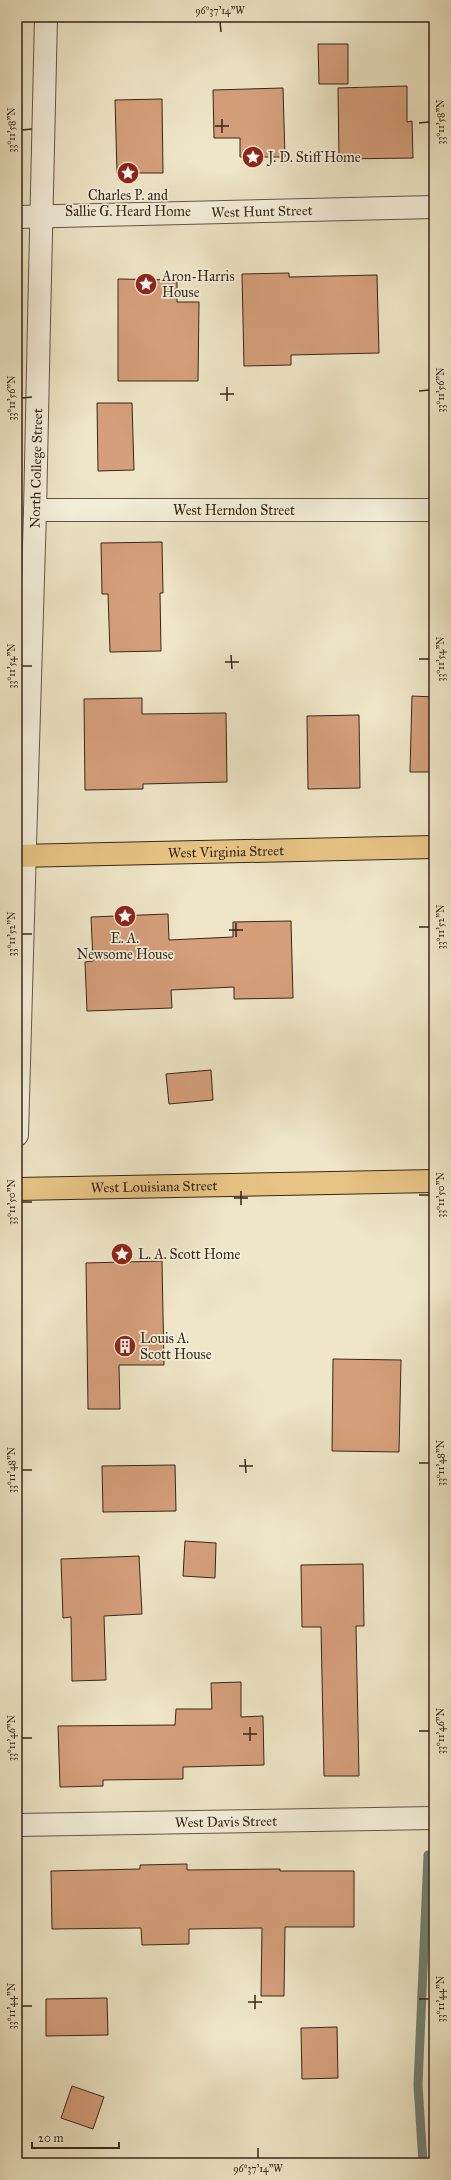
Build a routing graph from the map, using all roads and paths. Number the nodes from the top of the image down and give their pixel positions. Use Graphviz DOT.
graph roads {
  1 [pos="46,17"];
  2 [pos="434,208"];
  3 [pos="39,216"];
  4 [pos="17,217"];
  5 [pos="35,510"];
  6 [pos="434,510"];
  7 [pos="434,847"];
  8 [pos="20,856"];
  9 [pos="17,1136"];
  10 [pos="434,1181"];
  11 [pos="17,1188"];
  12 [pos="434,1818"];
  13 [pos="17,1825"];
  1 -- 3 [label="street, North College Street"];
  2 -- 3 [label="street, West Hunt Street"];
  3 -- 4 [label="street, West Hunt Street"];
  3 -- 5 [label="street, North College Street"];
  5 -- 6 [label="street, West Herndon Street"];
  5 -- 8 [label="street, North College Street"];
  7 -- 8 [label="main road, West Virginia Street"];
  8 -- 9 [label="street, North College Street"];
  10 -- 11 [label="main road, West Louisiana Street"];
  12 -- 13 [label="street, West Davis Street"];
}
